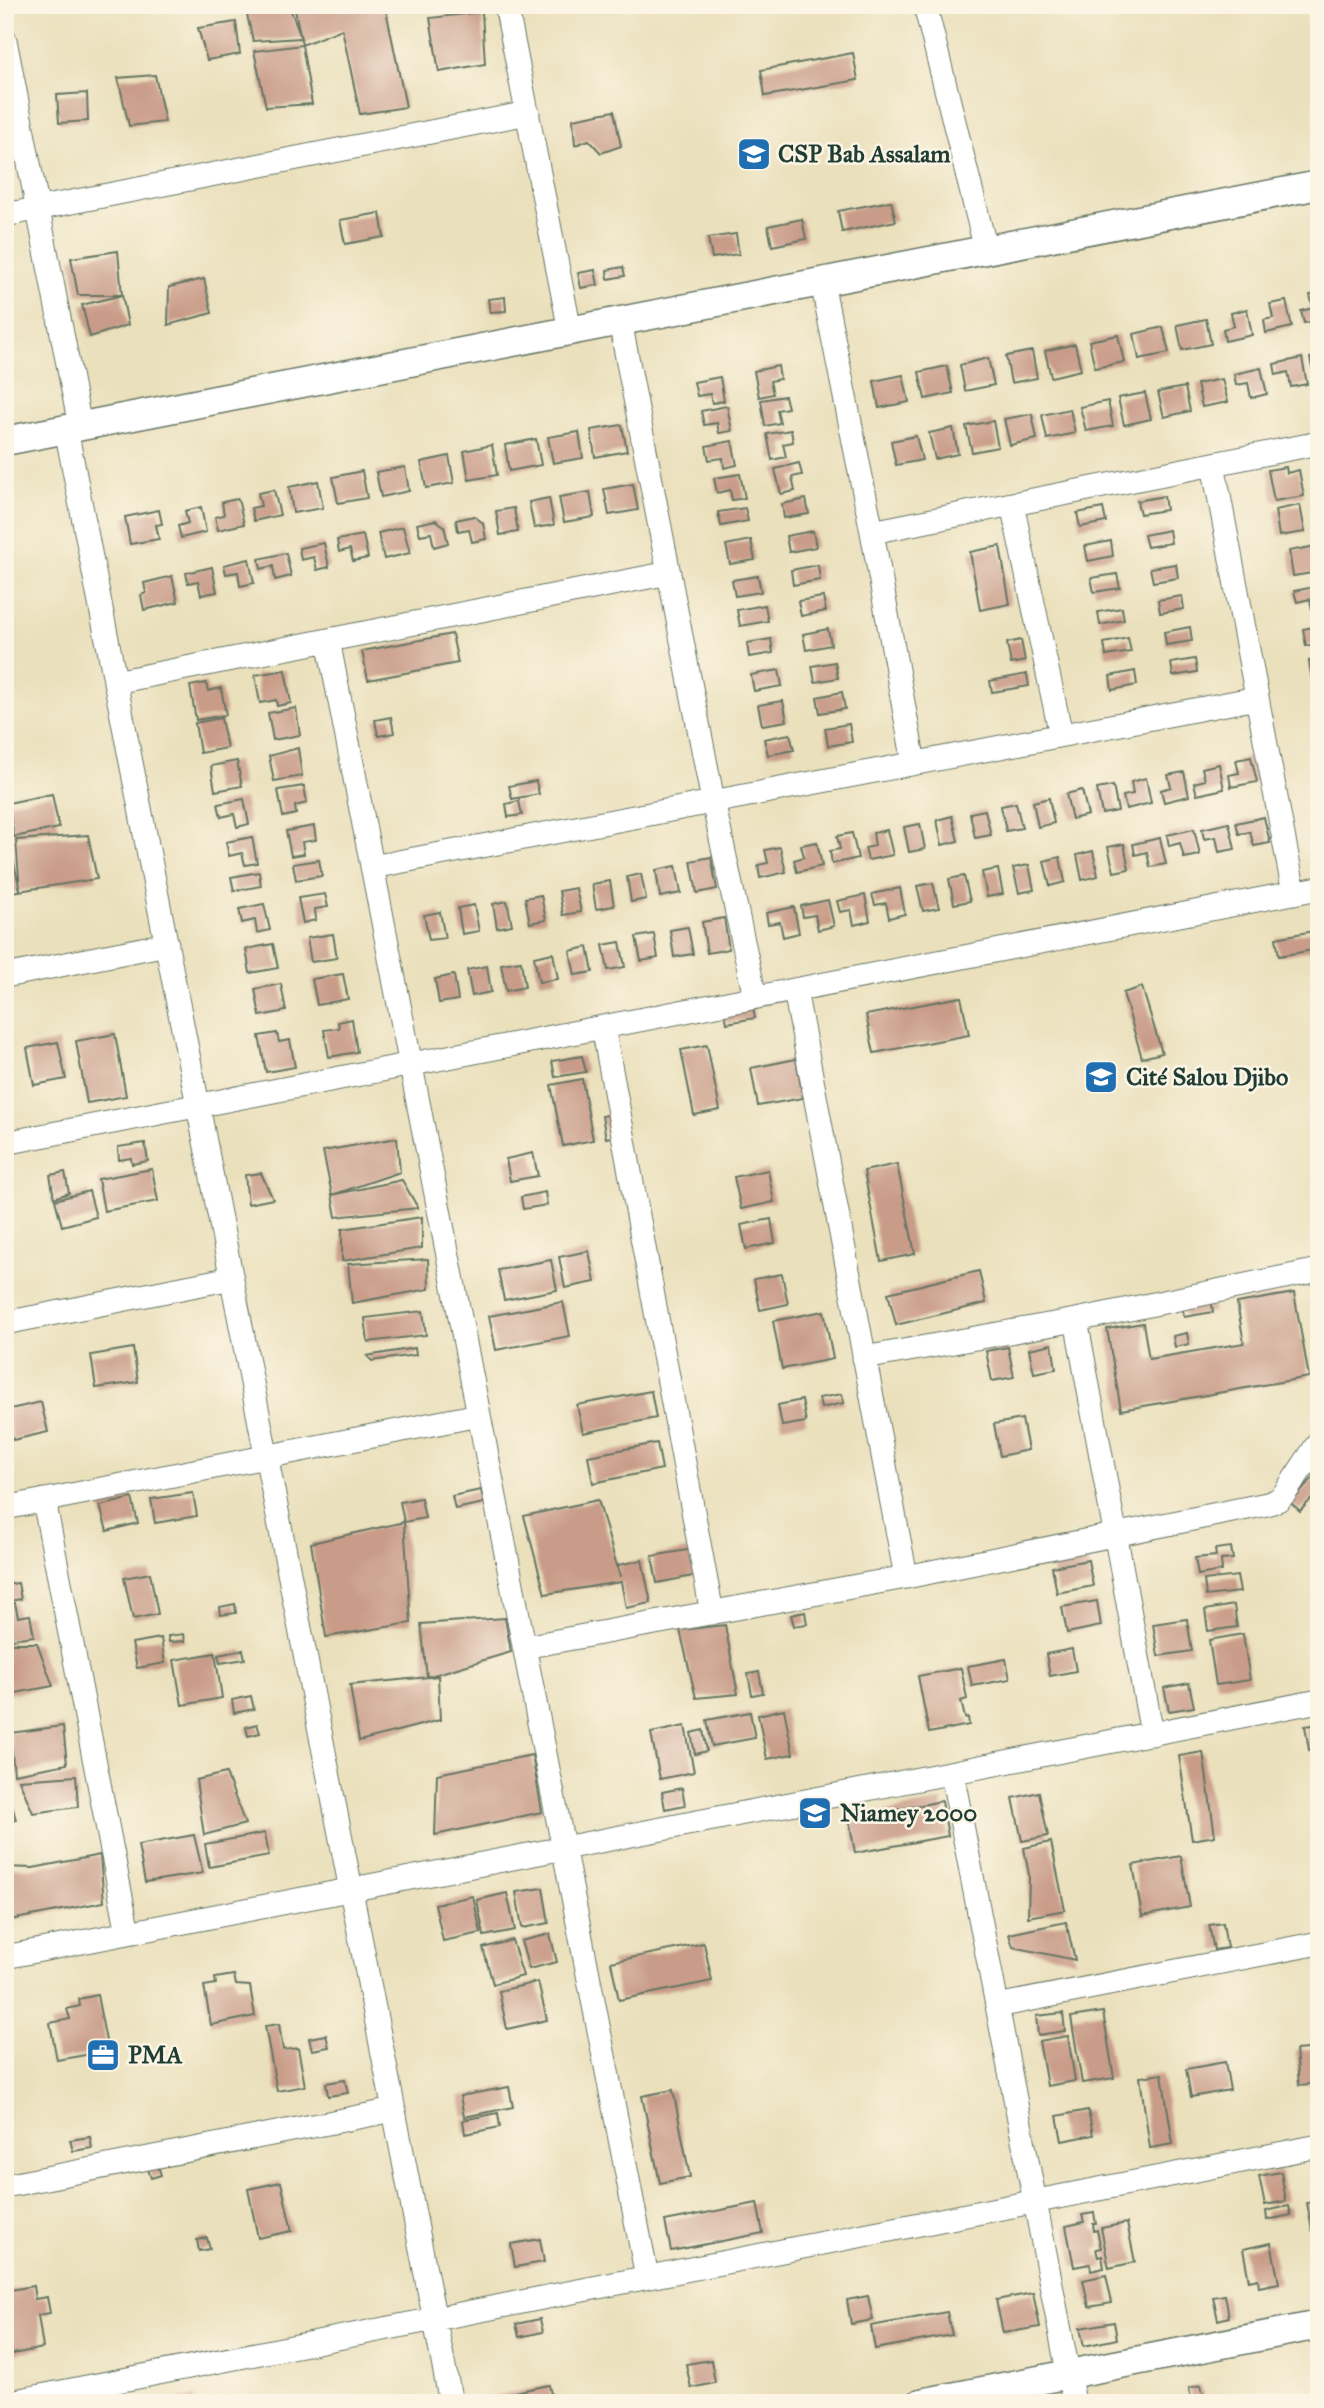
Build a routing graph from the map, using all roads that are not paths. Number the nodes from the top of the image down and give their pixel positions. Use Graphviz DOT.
graph roads {
  1 [pos="506,5"];
  2 [pos="925,5"];
  3 [pos="5,40"];
  4 [pos="528,113"];
  5 [pos="1319,185"];
  6 [pos="38,209"];
  7 [pos="5,215"];
  8 [pos="986,250"];
  9 [pos="822,282"];
  10 [pos="620,321"];
  11 [pos="570,331"];
  12 [pos="73,428"];
  13 [pos="5,441"];
  14 [pos="1319,443"];
  15 [pos="1213,464"];
  16 [pos="1012,504"];
  17 [pos="872,532"];
  18 [pos="669,573"];
  19 [pos="328,640"];
  20 [pos="116,682"];
  21 [pos="1257,698"];
  22 [pos="1061,735"];
  23 [pos="914,763"];
  24 [pos="713,802"];
  25 [pos="372,867"];
  26 [pos="1319,888"];
  27 [pos="1294,892"];
  28 [pos="167,944"];
  29 [pos="5,976"];
  30 [pos="795,989"];
  31 [pos="755,997"];
  32 [pos="603,1027"];
  33 [pos="411,1064"];
  34 [pos="198,1106"];
  35 [pos="5,1143"];
  36 [pos="1319,1270"];
  37 [pos="232,1278"];
  38 [pos="1076,1320"];
  39 [pos="5,1323"];
  40 [pos="864,1358"];
  41 [pos="478,1415"];
  42 [pos="1319,1442"];
  43 [pos="267,1457"];
  44 [pos="44,1500"];
  45 [pos="5,1508"];
  46 [pos="1116,1534"];
  47 [pos="906,1577"];
  48 [pos="712,1613"];
  49 [pos="524,1647"];
  50 [pos="1319,1701"];
  51 [pos="1152,1734"];
  52 [pos="952,1773"];
  53 [pos="564,1849"];
  54 [pos="351,1890"];
  55 [pos="128,1933"];
  56 [pos="1319,1943"];
  57 [pos="5,1958"];
  58 [pos="997,2006"];
  59 [pos="394,2110"];
  60 [pos="1319,2146"];
  61 [pos="5,2186"];
  62 [pos="1035,2202"];
  63 [pos="647,2277"];
  64 [pos="435,2319"];
  65 [pos="1319,2325"];
  66 [pos="1069,2374"];
  67 [pos="39,2400"];
  68 [pos="5,2403"];
  69 [pos="451,2403"];
  70 [pos="921,2403"];
  71 [pos="1074,2403"];
  1 -- 4 [label="street"];
  2 -- 8 [label="street"];
  3 -- 6 [label="street"];
  4 -- 6 [label="street"];
  4 -- 11 [label="street"];
  5 -- 8 [label="street"];
  6 -- 7 [label="street"];
  6 -- 12 [label="street"];
  8 -- 9 [label="street"];
  9 -- 10 [label="street"];
  9 -- 17 [label="street"];
  10 -- 11 [label="street"];
  10 -- 18 [label="street"];
  11 -- 12 [label="street"];
  12 -- 13 [label="street"];
  12 -- 20 [label="street"];
  14 -- 15 [label="street"];
  15 -- 16 [label="street"];
  15 -- 21 [label="street"];
  16 -- 17 [label="street"];
  16 -- 22 [label="street"];
  17 -- 23 [label="street"];
  18 -- 19 [label="street"];
  18 -- 24 [label="street"];
  19 -- 20 [label="street"];
  19 -- 25 [label="street"];
  20 -- 28 [label="street"];
  21 -- 22 [label="street"];
  21 -- 27 [label="street"];
  22 -- 23 [label="street"];
  23 -- 24 [label="street"];
  24 -- 25 [label="street"];
  24 -- 31 [label="street"];
  25 -- 33 [label="street"];
  26 -- 27 [label="street"];
  27 -- 30 [label="street"];
  28 -- 29 [label="street"];
  28 -- 34 [label="street"];
  30 -- 31 [label="street"];
  30 -- 40 [label="street"];
  31 -- 32 [label="street"];
  32 -- 33 [label="street"];
  32 -- 48 [label="street"];
  33 -- 34 [label="street"];
  33 -- 41 [label="street"];
  34 -- 35 [label="street"];
  34 -- 37 [label="street"];
  36 -- 38 [label="street"];
  37 -- 39 [label="street"];
  37 -- 43 [label="street"];
  38 -- 40 [label="street"];
  38 -- 46 [label="street"];
  40 -- 47 [label="street"];
  41 -- 43 [label="street"];
  41 -- 49 [label="street"];
  42 -- 46 [label="street"];
  43 -- 44 [label="street"];
  43 -- 54 [label="street"];
  44 -- 45 [label="street"];
  44 -- 55 [label="street"];
  46 -- 47 [label="street"];
  46 -- 51 [label="street"];
  47 -- 48 [label="street"];
  48 -- 49 [label="street"];
  49 -- 53 [label="street"];
  50 -- 51 [label="street"];
  51 -- 52 [label="street"];
  52 -- 53 [label="street"];
  52 -- 58 [label="street"];
  53 -- 54 [label="street"];
  53 -- 63 [label="street"];
  54 -- 55 [label="street"];
  54 -- 59 [label="street"];
  55 -- 57 [label="street"];
  56 -- 58 [label="street"];
  58 -- 62 [label="street"];
  59 -- 61 [label="street"];
  59 -- 64 [label="street"];
  60 -- 62 [label="street"];
  62 -- 63 [label="street"];
  62 -- 66 [label="street"];
  63 -- 64 [label="street"];
  64 -- 67 [label="street"];
  64 -- 69 [label="street"];
  65 -- 66 [label="street"];
  66 -- 70 [label="street"];
  66 -- 71 [label="street"];
  67 -- 68 [label="street"];
}
